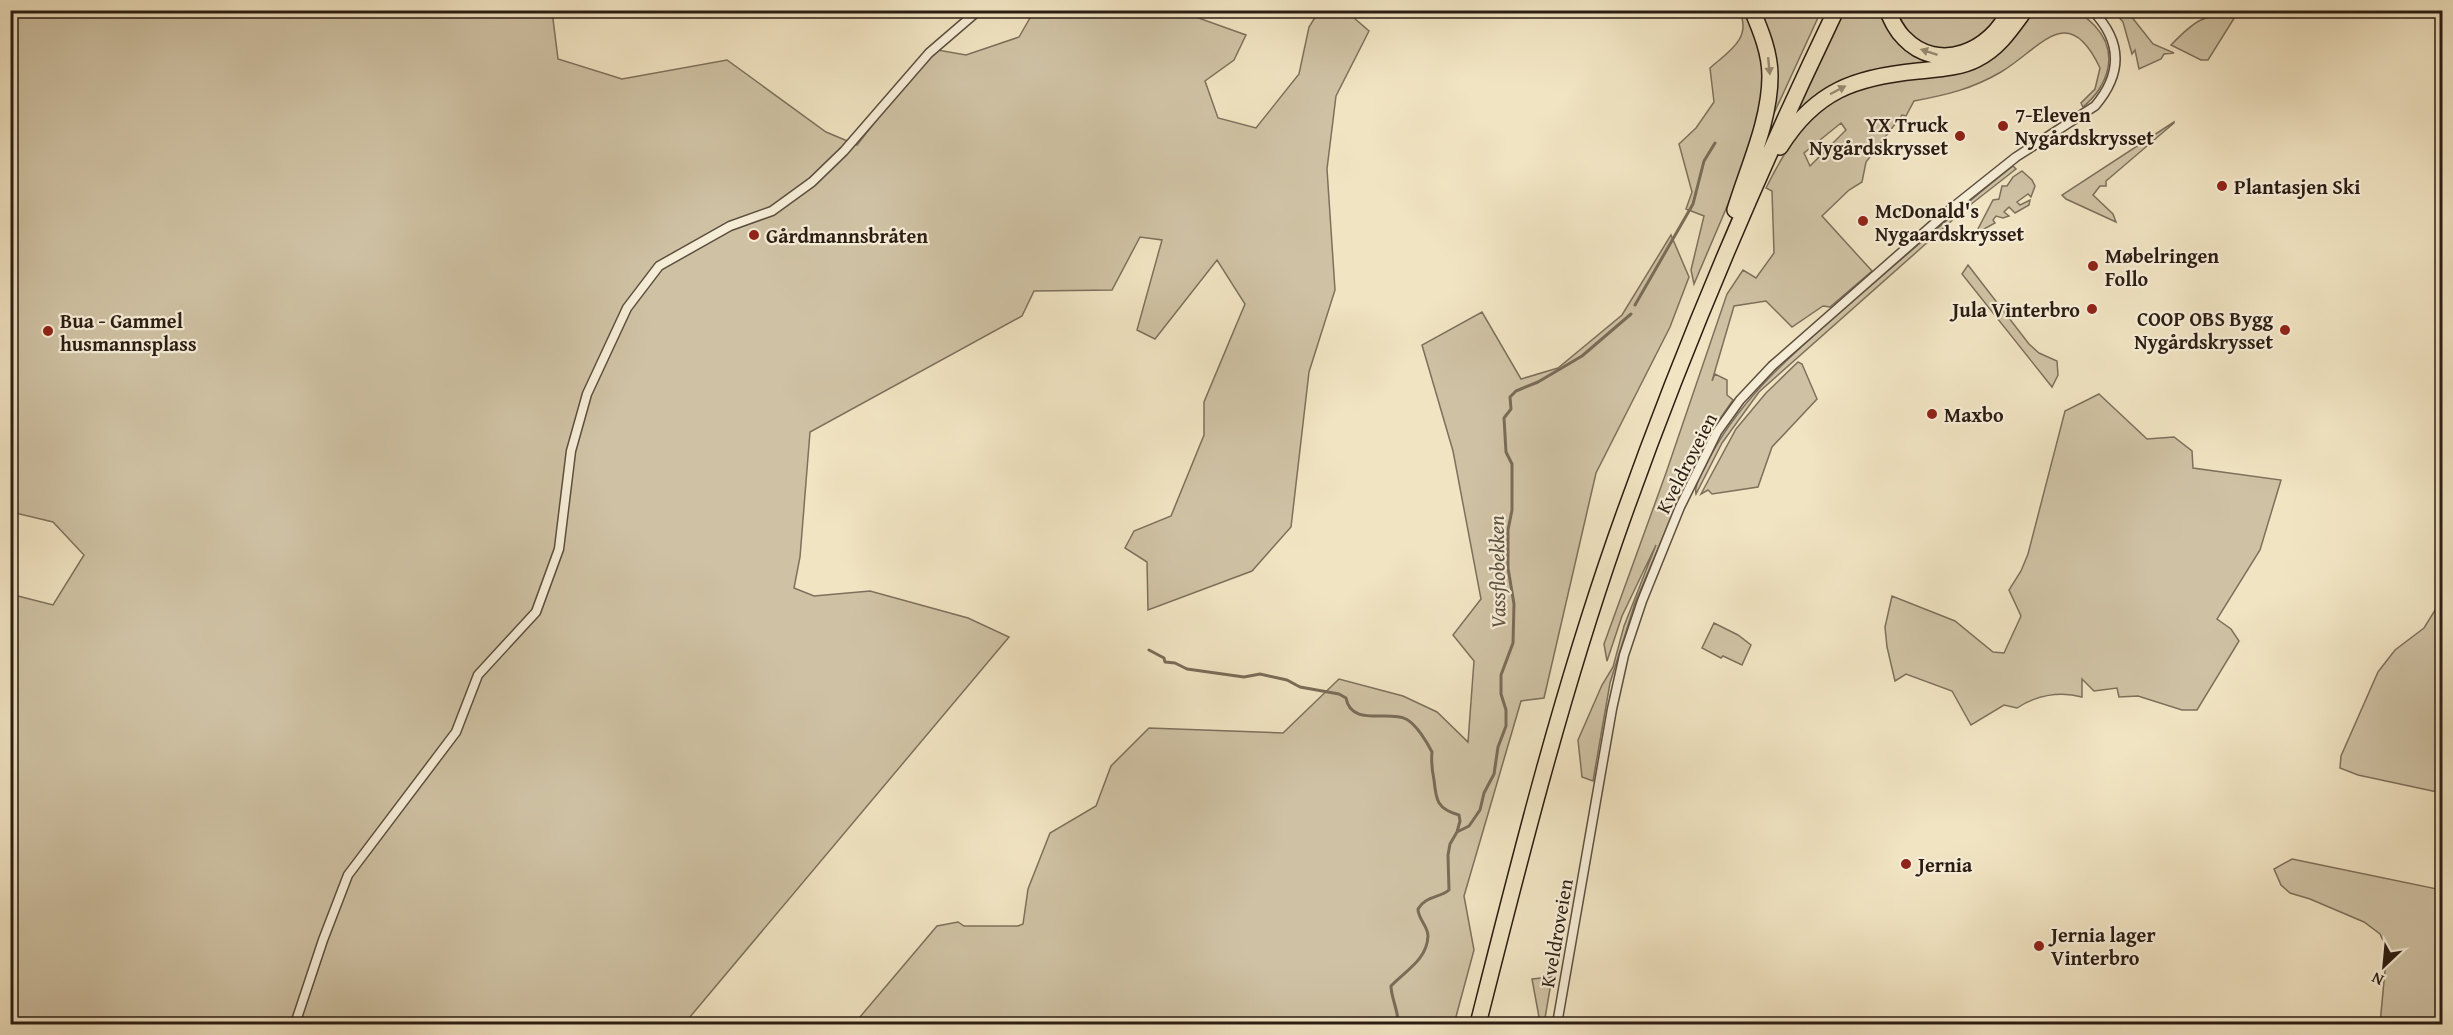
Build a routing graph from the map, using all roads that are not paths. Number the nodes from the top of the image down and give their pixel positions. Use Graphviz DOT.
graph roads {
  1 [pos="979,10"];
  2 [pos="1752,10"];
  3 [pos="1828,10"];
  4 [pos="1836,10"];
  5 [pos="1887,10"];
  6 [pos="2009,10"];
  7 [pos="2025,10"];
  8 [pos="2091,11"];
  9 [pos="1749,199"];
  10 [pos="1731,222"];
  11 [pos="295,1024"];
  12 [pos="1471,1024"];
  13 [pos="1478,1024"];
  14 [pos="1557,1024"];
  1 -- 11 [label="street"];
  2 -- 10 [label="highway, one-way"];
  3 -- 10 [label="highway"];
  4 -- 9 [label="highway"];
  6 -- 5 [label="highway, one-way"];
  9 -- 7 [label="highway, one-way"];
  8 -- 14 [label="street, Kveldroveien"];
  9 -- 13 [label="highway"];
  10 -- 12 [label="highway"];
}
